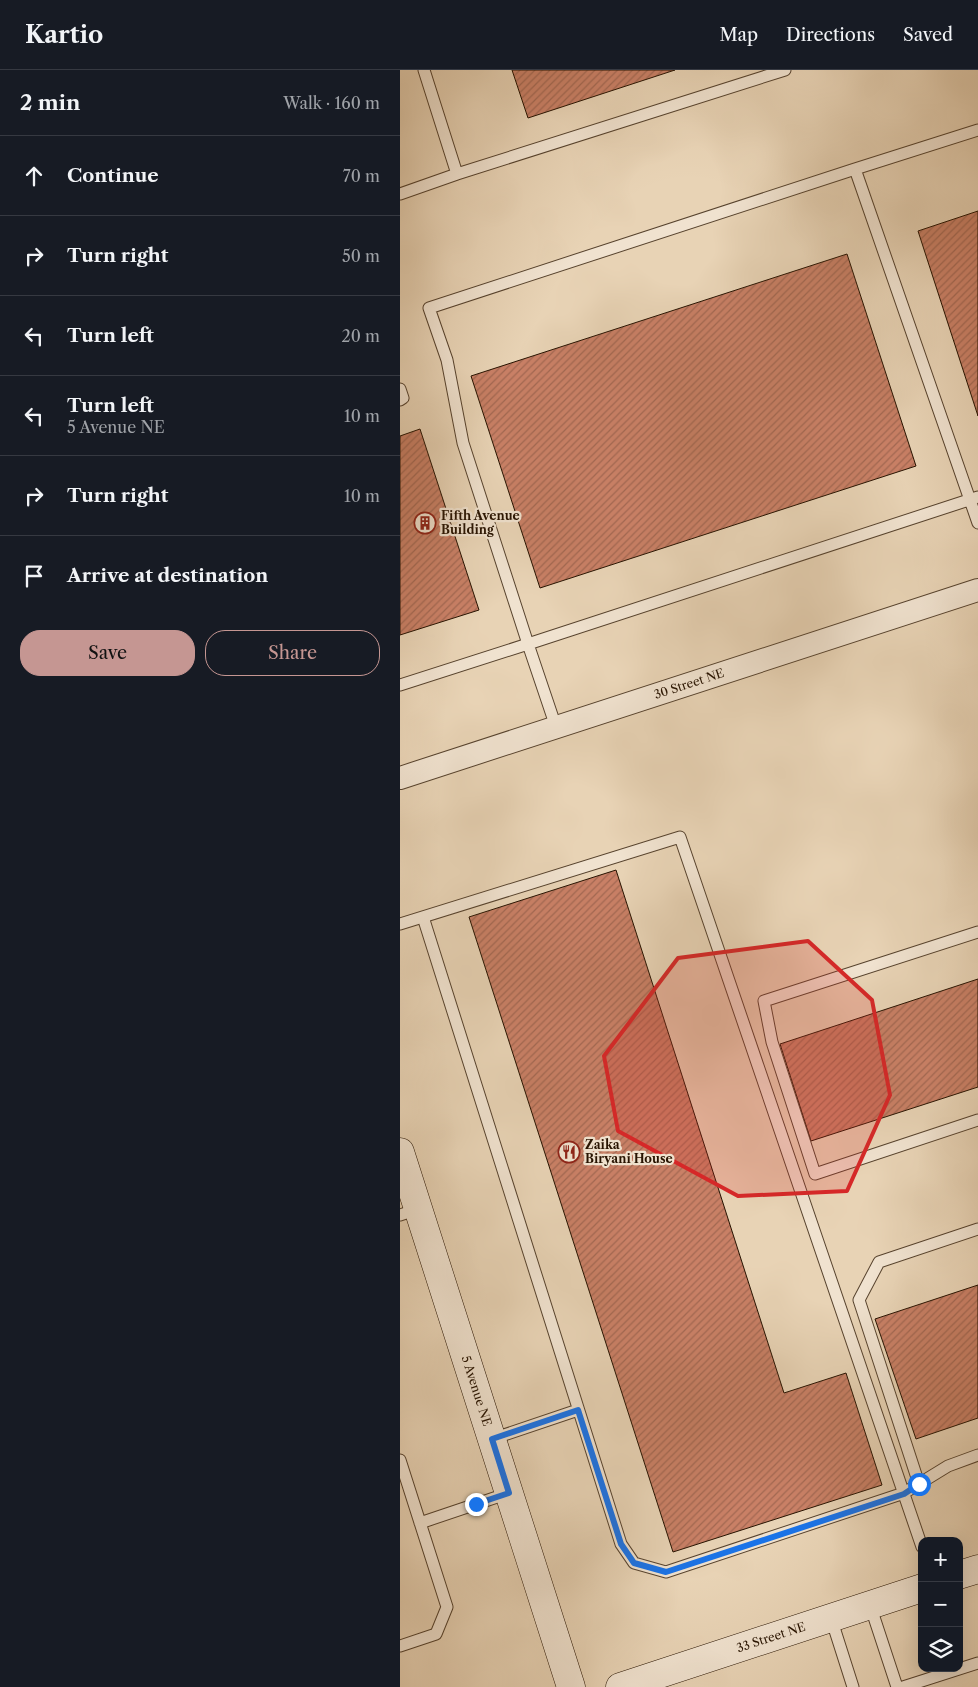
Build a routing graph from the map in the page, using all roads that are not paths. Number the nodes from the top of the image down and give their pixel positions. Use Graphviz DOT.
graph roads {
  1 [pos="424,70"];
  2 [pos="786,70"];
  3 [pos="978,130"];
  4 [pos="855,169"];
  5 [pos="457,174"];
  6 [pos="400,194"];
  7 [pos="400,389"];
  8 [pos="400,400"];
  9 [pos="974,498"];
  10 [pos="978,523"];
  11 [pos="978,590"];
  12 [pos="528,644"];
  13 [pos="400,685"];
  14 [pos="556,727"];
  15 [pos="400,778"];
  16 [pos="423,917"];
  17 [pos="400,924"];
  18 [pos="978,932"];
  19 [pos="978,1120"];
  20 [pos="400,1152"];
  21 [pos="409,1212"];
  22 [pos="978,1229"];
  23 [pos="578,1410"];
  24 [pos="492,1439"];
  25 [pos="978,1455"];
  26 [pos="400,1460"];
  27 [pos="919,1484"];
  28 [pos="509,1493"];
  29 [pos="904,1494"];
  30 [pos="420,1523"];
  31 [pos="919,1537"];
  32 [pos="978,1569"];
  33 [pos="963,1574"];
  34 [pos="918,1589"];
  35 [pos="870,1605"];
  36 [pos="831,1618"];
  37 [pos="400,1646"];
  38 [pos="978,1663"];
  39 [pos="571,1687"];
  40 [pos="620,1687"];
  41 [pos="853,1687"];
  42 [pos="897,1687"];
  43 [pos="903,1687"];
  1 -- 5 [label="lane"];
  2 -- 5 [label="lane"];
  3 -- 4 [label="lane"];
  4 -- 9 [label="lane"];
  4 -- 12 [label="lane"];
  5 -- 6 [label="lane"];
  7 -- 8 [label="lane"];
  9 -- 10 [label="lane"];
  9 -- 12 [label="lane"];
  11 -- 14 [label="street, 30 Street NE"];
  12 -- 13 [label="lane"];
  12 -- 14 [label="lane"];
  14 -- 15 [label="street, 30 Street NE"];
  16 -- 17 [label="lane"];
  16 -- 23 [label="lane"];
  16 -- 29 [label="lane"];
  18 -- 19 [label="lane"];
  20 -- 21 [label="street, 5 Avenue NE"];
  21 -- 24 [label="street, 5 Avenue NE"];
  22 -- 27 [label="lane"];
  23 -- 24 [label="lane"];
  23 -- 29 [label="lane"];
  24 -- 28 [label="street, 5 Avenue NE"];
  25 -- 27 [label="lane"];
  26 -- 30 [label="lane"];
  27 -- 29 [label="lane"];
  28 -- 30 [label="lane"];
  28 -- 39 [label="street, 5 Avenue NE"];
  29 -- 31 [label="lane"];
  30 -- 37 [label="lane"];
  32 -- 33 [label="street"];
  34 -- 35 [label="street, 33 Street NE"];
  35 -- 36 [label="street, 33 Street NE"];
  35 -- 42 [label="lane"];
  36 -- 40 [label="street, 33 Street NE"];
  36 -- 41 [label="lane"];
  38 -- 43 [label="lane"];
}
